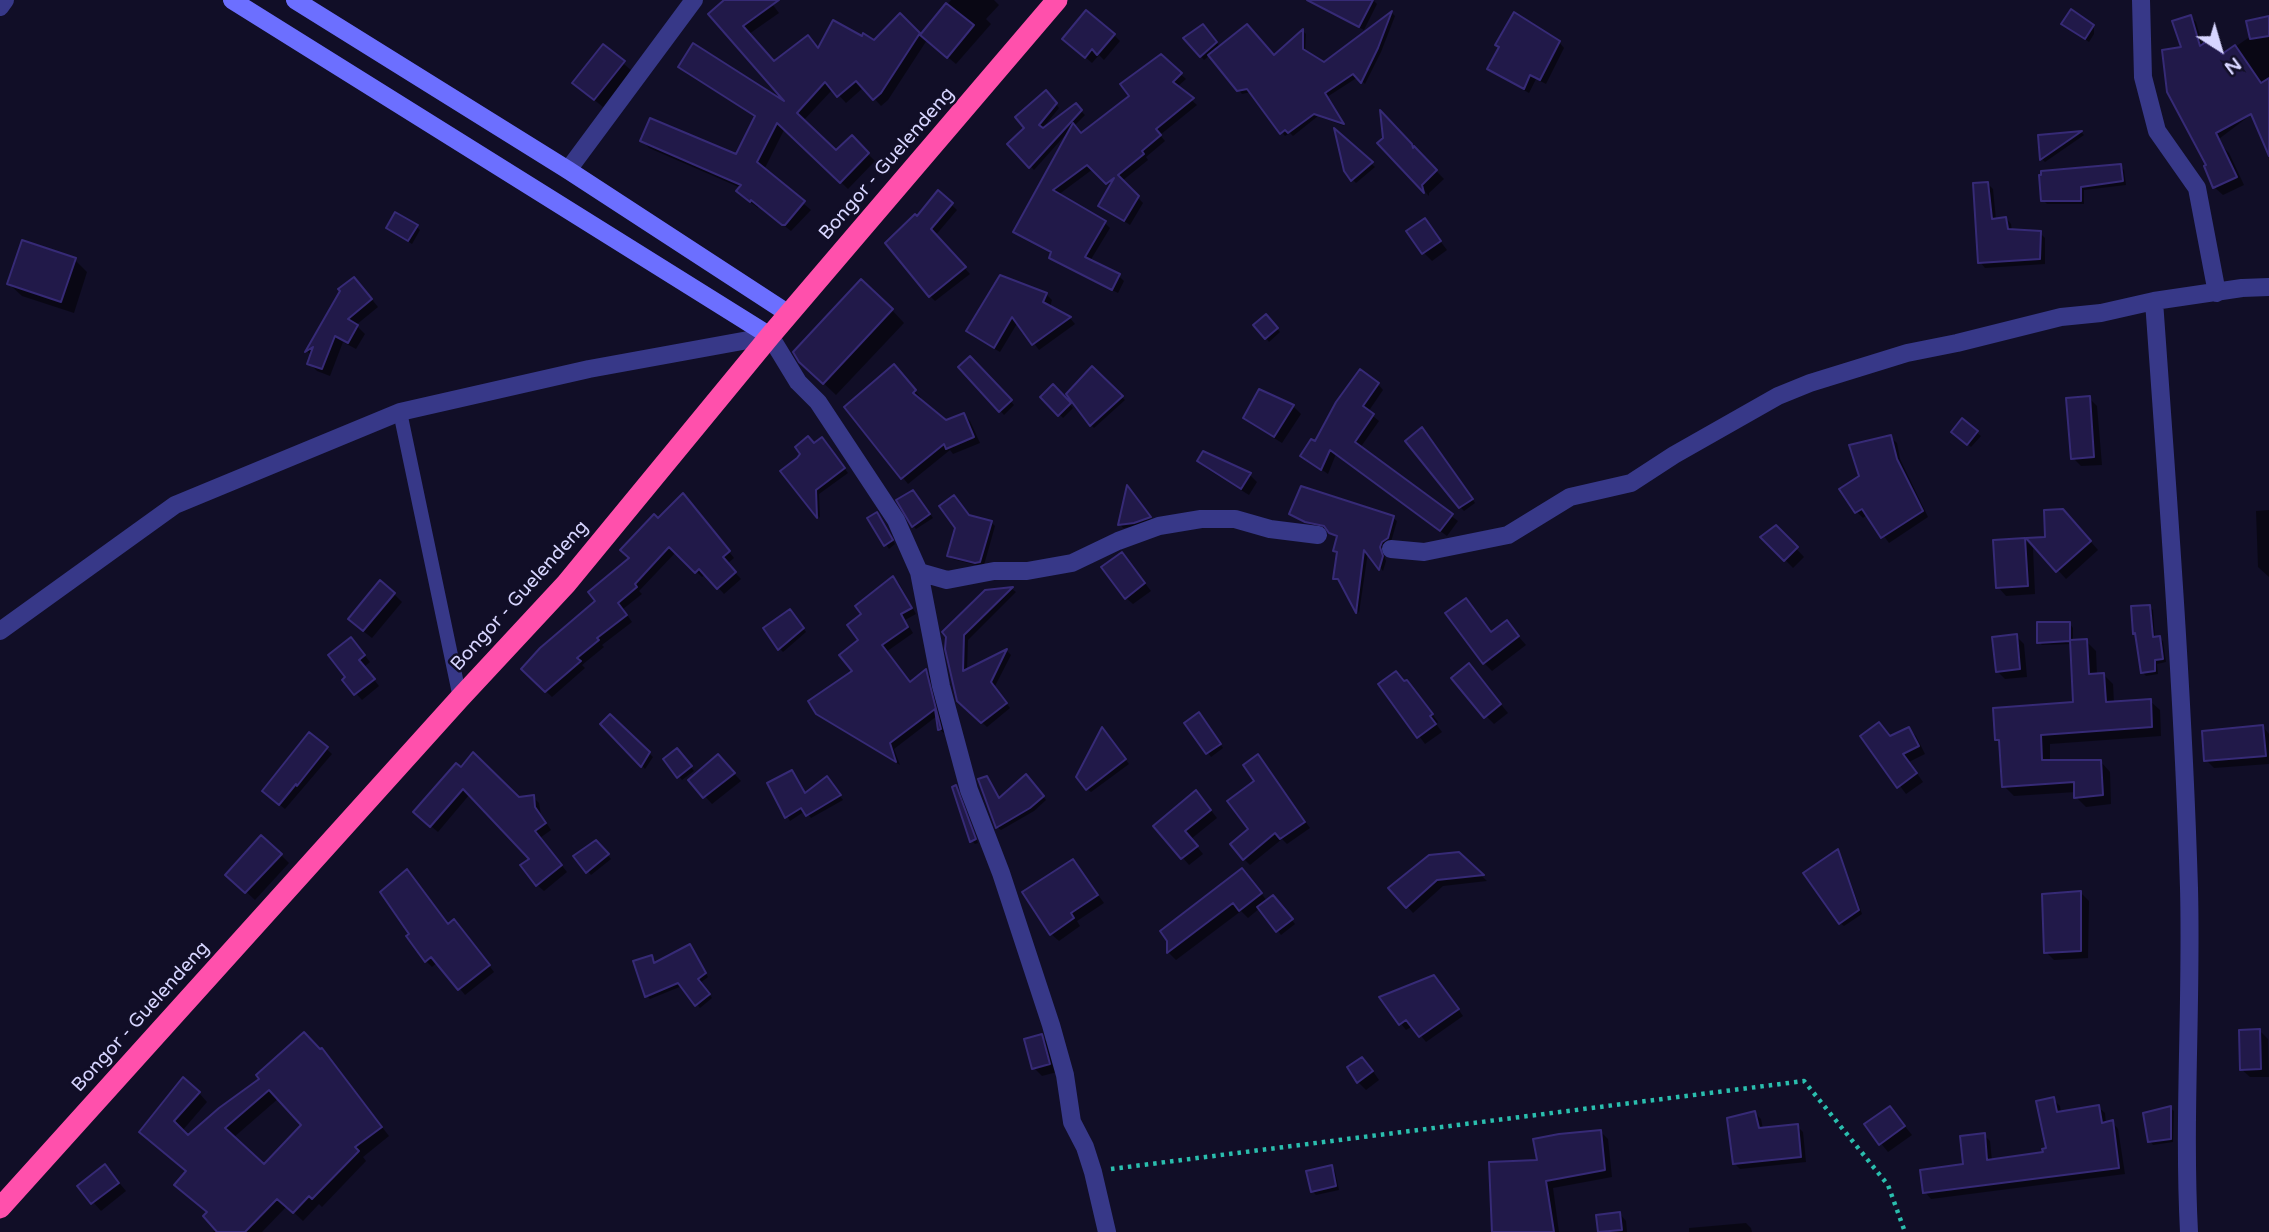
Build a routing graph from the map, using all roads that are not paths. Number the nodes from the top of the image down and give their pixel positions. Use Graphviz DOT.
graph roads {
  1 [pos="5,0"];
  2 [pos="232,0"];
  3 [pos="295,0"];
  4 [pos="694,0"];
  5 [pos="1057,0"];
  6 [pos="2141,0"];
  7 [pos="0,7"];
  8 [pos="568,170"];
  9 [pos="2269,287"];
  10 [pos="2217,293"];
  11 [pos="2154,301"];
  12 [pos="789,314"];
  13 [pos="770,336"];
  14 [pos="400,412"];
  15 [pos="1318,535"];
  16 [pos="1391,549"];
  17 [pos="919,572"];
  18 [pos="0,631"];
  19 [pos="460,698"];
  20 [pos="0,1208"];
  21 [pos="1107,1232"];
  22 [pos="2189,1232"];
  1 -- 7 [label="street"];
  2 -- 13 [label="main road"];
  3 -- 8 [label="main road"];
  4 -- 8 [label="street"];
  5 -- 12 [label="highway, Bongor - Guelendeng"];
  6 -- 10 [label="street"];
  8 -- 12 [label="main road"];
  9 -- 10 [label="street"];
  10 -- 11 [label="street"];
  11 -- 16 [label="street"];
  11 -- 22 [label="street"];
  12 -- 13 [label="highway, Bongor - Guelendeng"];
  13 -- 14 [label="street"];
  13 -- 17 [label="street"];
  13 -- 19 [label="highway, Bongor - Guelendeng"];
  14 -- 18 [label="street"];
  14 -- 19 [label="lane"];
  15 -- 17 [label="street"];
  17 -- 21 [label="street"];
  19 -- 20 [label="highway, Bongor - Guelendeng"];
}
